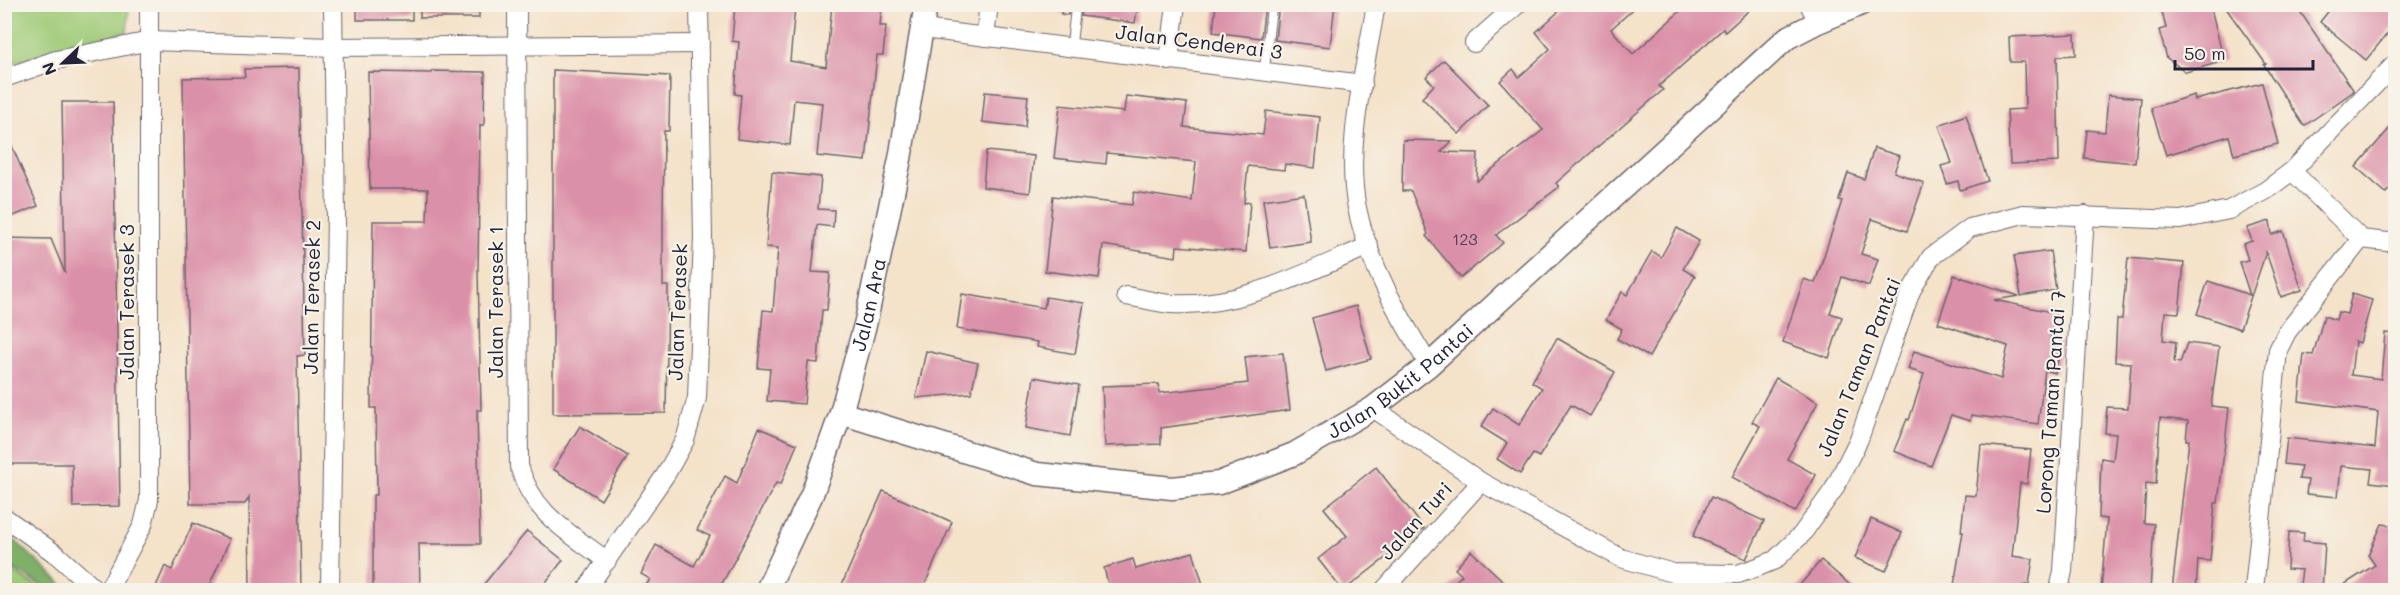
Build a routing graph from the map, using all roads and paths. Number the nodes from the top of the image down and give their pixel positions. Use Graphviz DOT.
graph roads {
  1 [pos="149,4"];
  2 [pos="333,4"];
  3 [pos="517,4"];
  4 [pos="699,4"];
  5 [pos="926,4"];
  6 [pos="989,4"];
  7 [pos="1076,4"];
  8 [pos="1176,4"];
  9 [pos="1272,4"];
  10 [pos="1376,4"];
  11 [pos="1518,4"];
  12 [pos="1861,4"];
  13 [pos="1814,13"];
  14 [pos="923,29"];
  15 [pos="985,37"];
  16 [pos="150,41"];
  17 [pos="1474,43"];
  18 [pos="700,44"];
  19 [pos="518,45"];
  20 [pos="333,47"];
  21 [pos="1071,48"];
  22 [pos="1169,61"];
  23 [pos="2396,63"];
  24 [pos="1264,73"];
  25 [pos="4,78"];
  26 [pos="1363,84"];
  27 [pos="2292,171"];
  28 [pos="2085,215"];
  29 [pos="2361,238"];
  30 [pos="2396,243"];
  31 [pos="1369,246"];
  32 [pos="1126,296"];
  33 [pos="1429,365"];
  34 [pos="1373,408"];
  35 [pos="841,412"];
  36 [pos="1481,482"];
  37 [pos="4,517"];
  38 [pos="607,561"];
  39 [pos="96,591"];
  40 [pos="108,591"];
  41 [pos="330,591"];
  42 [pos="586,591"];
  43 [pos="767,591"];
  44 [pos="1384,591"];
  45 [pos="2059,591"];
  46 [pos="2254,591"];
  1 -- 16 [label="street, Jalan Terasek 3"];
  2 -- 20 [label="street, Jalan Terasek 2"];
  3 -- 19 [label="street, Jalan Terasek 1"];
  4 -- 18 [label="street, Jalan Terasek"];
  5 -- 14 [label="street, Jalan Ara"];
  6 -- 15 [label="street"];
  7 -- 21 [label="lane"];
  8 -- 22 [label="street"];
  9 -- 24 [label="lane"];
  10 -- 26 [label="street"];
  11 -- 17 [label="street"];
  12 -- 13 [label="street, Jalan Bukit Pantai"];
  13 -- 33 [label="street, Jalan Bukit Pantai"];
  14 -- 15 [label="street, Jalan Cenderai 3"];
  14 -- 35 [label="street, Jalan Ara"];
  15 -- 21 [label="street, Jalan Cenderai 3"];
  16 -- 20 [label="street"];
  16 -- 25 [label="street"];
  16 -- 40 [label="street, Jalan Terasek 3"];
  18 -- 19 [label="street"];
  18 -- 38 [label="street, Jalan Terasek"];
  19 -- 20 [label="street"];
  19 -- 38 [label="street, Jalan Terasek 1"];
  20 -- 41 [label="street, Jalan Terasek 2"];
  21 -- 22 [label="street, Jalan Cenderai 3"];
  22 -- 24 [label="street, Jalan Cenderai 3"];
  23 -- 27 [label="street, Jalan Taman Pantai"];
  24 -- 26 [label="street, Jalan Cenderai 3"];
  26 -- 31 [label="street"];
  27 -- 28 [label="street, Jalan Taman Pantai"];
  27 -- 29 [label="street"];
  28 -- 36 [label="street, Jalan Taman Pantai"];
  28 -- 45 [label="street, Lorong Taman Pantai 7"];
  29 -- 30 [label="street"];
  29 -- 46 [label="street"];
  31 -- 32 [label="street"];
  31 -- 33 [label="street"];
  33 -- 34 [label="street, Jalan Bukit Pantai"];
  34 -- 35 [label="street, Jalan Bukit Pantai"];
  34 -- 36 [label="street, Jalan Taman Pantai"];
  35 -- 43 [label="street, Jalan Ara"];
  36 -- 44 [label="street, Jalan Turi"];
  37 -- 39 [label="street"];
  38 -- 42 [label="street, Jalan Terasek"];
}
